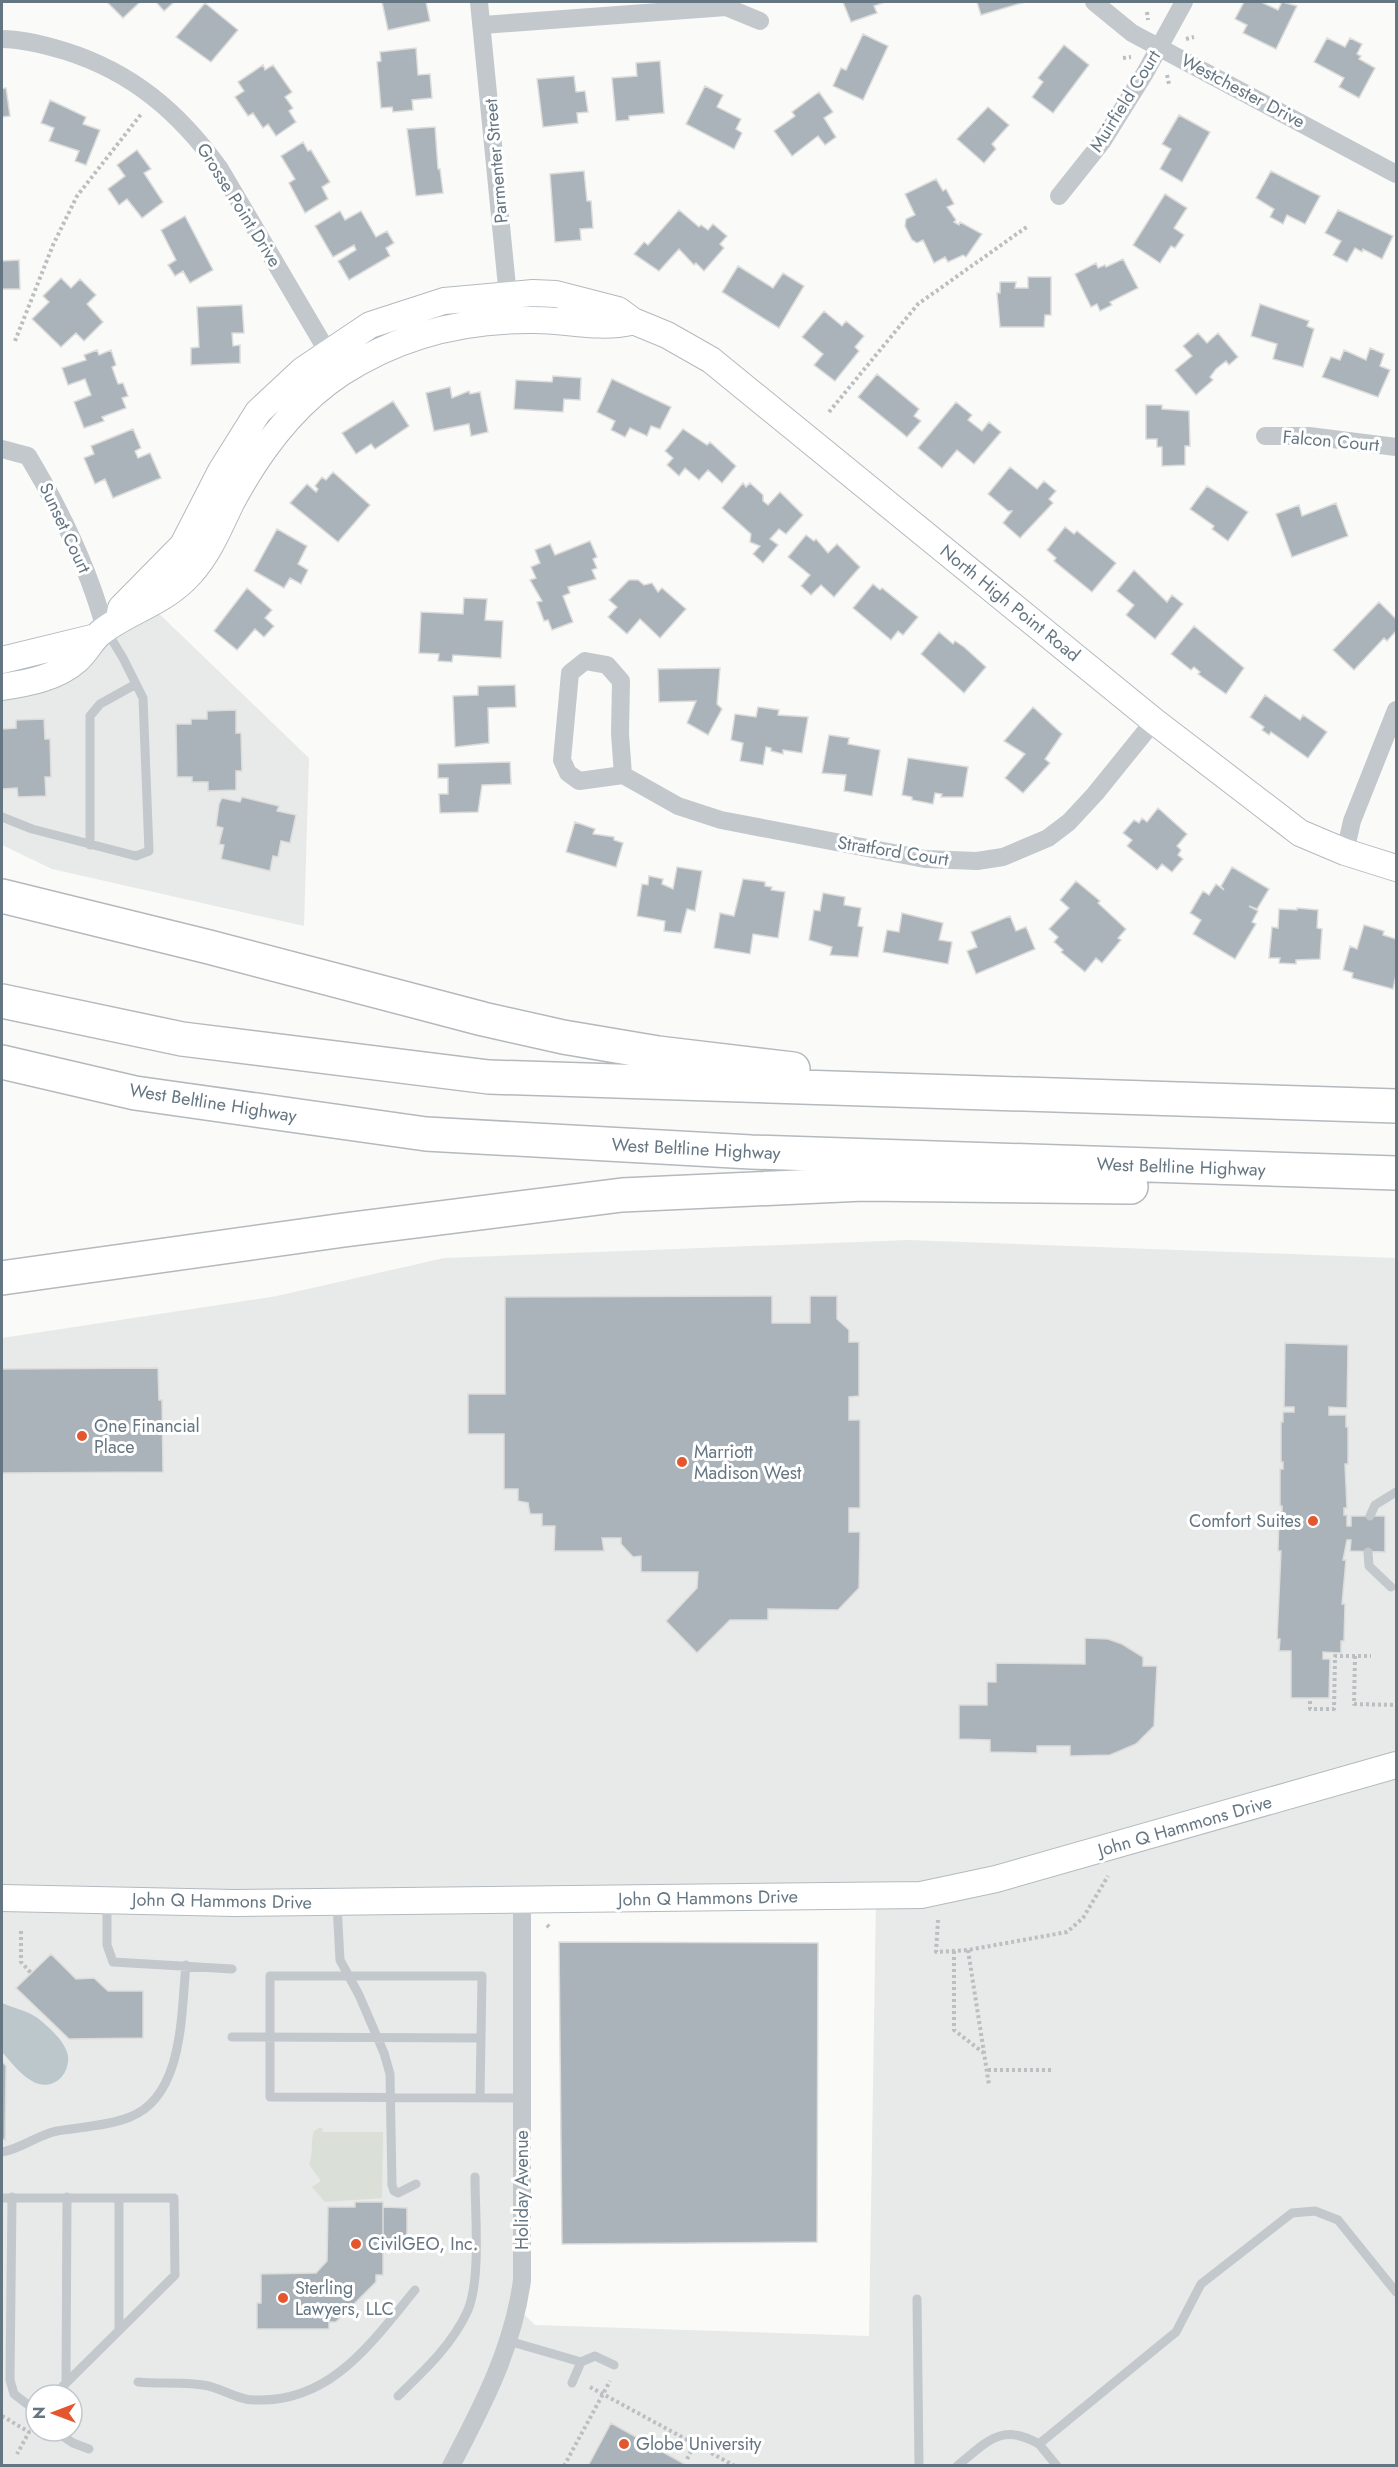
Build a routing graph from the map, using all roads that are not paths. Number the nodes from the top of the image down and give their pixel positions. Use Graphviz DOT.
graph roads {
  1 [pos="480,2"];
  2 [pos="1094,2"];
  3 [pos="1184,2"];
  4 [pos="760,21"];
  5 [pos="483,26"];
  6 [pos="2,39"];
  7 [pos="1159,47"];
  8 [pos="1396,174"];
  9 [pos="1059,196"];
  10 [pos="508,295"];
  11 [pos="510,321"];
  12 [pos="633,321"];
  13 [pos="333,362"];
  14 [pos="1265,436"];
  15 [pos="1396,447"];
  16 [pos="2,449"];
  17 [pos="106,629"];
  18 [pos="2,660"];
  19 [pos="136,684"];
  20 [pos="2,687"];
  21 [pos="1396,710"];
  22 [pos="1154,721"];
  23 [pos="623,775"];
  24 [pos="2,817"];
  25 [pos="90,845"];
  26 [pos="1345,852"];
  27 [pos="1396,868"];
  28 [pos="2,896"];
  29 [pos="2,1001"];
  30 [pos="2,1062"];
  31 [pos="1045,1097"];
  32 [pos="1396,1106"];
  33 [pos="1298,1171"];
  34 [pos="1396,1173"];
  35 [pos="2,1278"];
  36 [pos="1396,1492"];
  37 [pos="1370,1516"];
  38 [pos="1368,1552"];
  39 [pos="1390,1587"];
  40 [pos="1396,1765"];
  41 [pos="2,1898"];
  42 [pos="107,1899"];
  43 [pos="522,1900"];
  44 [pos="336,1903"];
  45 [pos="186,1965"];
  46 [pos="232,1970"];
  47 [pos="350,1975"];
  48 [pos="232,2037"];
  49 [pos="270,2038"];
  50 [pos="377,2038"];
  51 [pos="481,2038"];
  52 [pos="391,2098"];
  53 [pos="480,2098"];
  54 [pos="522,2098"];
  55 [pos="2,2152"];
  56 [pos="475,2177"];
  57 [pos="416,2184"];
  58 [pos="12,2197"];
  59 [pos="67,2197"];
  60 [pos="2,2198"];
  61 [pos="119,2198"];
  62 [pos="415,2290"];
  63 [pos="1396,2292"];
  64 [pos="917,2299"];
  65 [pos="119,2330"];
  66 [pos="509,2341"];
  67 [pos="581,2362"];
  68 [pos="614,2365"];
  69 [pos="138,2382"];
  70 [pos="66,2383"];
  71 [pos="572,2383"];
  72 [pos="398,2396"];
  73 [pos="24,2402"];
  74 [pos="73,2443"];
  75 [pos="1039,2444"];
  76 [pos="89,2448"];
  77 [pos="451,2466"];
  78 [pos="919,2466"];
  79 [pos="957,2466"];
  80 [pos="1057,2466"];
  1 -- 5 [label="street, Parmenter Street"];
  2 -- 7 [label="street, Westchester Drive"];
  3 -- 7 [label="street, Muirfield Court"];
  4 -- 5 [label="street"];
  5 -- 10 [label="street, Parmenter Street"];
  6 -- 13 [label="street, Grosse Point Drive"];
  7 -- 8 [label="street, Westchester Drive"];
  7 -- 9 [label="street, Muirfield Court"];
  10 -- 11 [label="street, Parmenter Street"];
  10 -- 12 [label="street, North High Point Road"];
  10 -- 13 [label="street, North High Point Road"];
  11 -- 12 [label="street, North High Point Road"];
  11 -- 13 [label="street, North High Point Road"];
  12 -- 22 [label="street, North High Point Road"];
  13 -- 17 [label="street, North High Point Road"];
  14 -- 15 [label="street, Falcon Court"];
  16 -- 17 [label="street, Sunset Court"];
  17 -- 18 [label="street, North High Point Road"];
  17 -- 19 [label="lane"];
  17 -- 20 [label="street, North High Point Road"];
  19 -- 25 [label="lane"];
  19 -- 25 [label="lane"];
  21 -- 26 [label="street"];
  22 -- 23 [label="street, Stratford Court"];
  22 -- 26 [label="street, North High Point Road"];
  23 -- 23 [label="street"];
  24 -- 25 [label="lane"];
  26 -- 27 [label="street, North High Point Road"];
  28 -- 31 [label="highway"];
  29 -- 31 [label="highway"];
  30 -- 33 [label="highway, West Beltline Highway"];
  31 -- 32 [label="highway"];
  33 -- 34 [label="highway, West Beltline Highway"];
  33 -- 35 [label="highway"];
  36 -- 37 [label="lane"];
  38 -- 39 [label="lane"];
  40 -- 43 [label="street, John Q Hammons Drive"];
  41 -- 42 [label="street, John Q Hammons Drive"];
  42 -- 44 [label="street, John Q Hammons Drive"];
  42 -- 45 [label="lane"];
  43 -- 44 [label="street, John Q Hammons Drive"];
  43 -- 54 [label="street, Holiday Avenue"];
  44 -- 47 [label="lane"];
  45 -- 46 [label="lane"];
  45 -- 55 [label="lane"];
  47 -- 49 [label="lane"];
  47 -- 50 [label="lane"];
  47 -- 51 [label="lane"];
  48 -- 49 [label="lane"];
  49 -- 50 [label="lane"];
  49 -- 52 [label="lane"];
  50 -- 51 [label="lane"];
  50 -- 52 [label="lane"];
  51 -- 53 [label="lane"];
  52 -- 53 [label="lane"];
  52 -- 57 [label="lane"];
  53 -- 54 [label="lane"];
  54 -- 66 [label="street, Holiday Avenue"];
  56 -- 72 [label="lane"];
  58 -- 59 [label="lane"];
  58 -- 60 [label="lane"];
  58 -- 73 [label="lane"];
  59 -- 61 [label="lane"];
  59 -- 70 [label="lane"];
  61 -- 65 [label="lane"];
  61 -- 65 [label="lane"];
  62 -- 69 [label="lane"];
  63 -- 75 [label="lane"];
  64 -- 78 [label="lane"];
  65 -- 70 [label="lane"];
  66 -- 67 [label="lane"];
  66 -- 77 [label="street, Holiday Avenue"];
  67 -- 68 [label="lane"];
  67 -- 71 [label="lane"];
  74 -- 76 [label="lane"];
  75 -- 79 [label="lane"];
  75 -- 80 [label="lane"];
}
